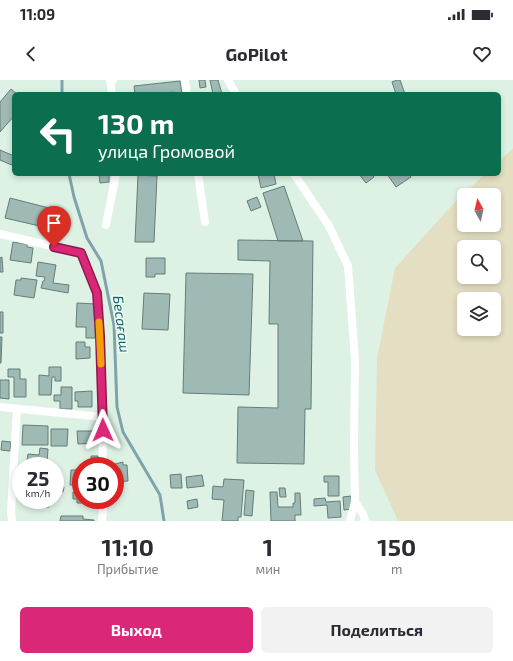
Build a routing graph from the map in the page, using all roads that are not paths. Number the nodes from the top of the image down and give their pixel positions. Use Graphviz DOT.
graph roads {
  1 [pos="113,80"];
  2 [pos="185,80"];
  3 [pos="228,80"];
  4 [pos="112,92"];
  5 [pos="187,92"];
  6 [pos="235,92"];
  7 [pos="116,176"];
  8 [pos="198,176"];
  9 [pos="295,176"];
  10 [pos="205,222"];
  11 [pos="106,224"];
  12 [pos="0,234"];
  13 [pos="0,407"];
  14 [pos="17,409"];
  15 [pos="103,417"];
  16 [pos="104,457"];
  17 [pos="355,502"];
  18 [pos="103,509"];
  19 [pos="12,521"];
  20 [pos="102,521"];
  21 [pos="350,521"];
  22 [pos="365,521"];
  1 -- 4 [label="street"];
  2 -- 5 [label="street"];
  3 -- 6 [label="street"];
  7 -- 11 [label="street"];
  8 -- 10 [label="street"];
  9 -- 17 [label="street"];
  12 -- 15 [label="street"];
  13 -- 14 [label="street"];
  14 -- 15 [label="street"];
  14 -- 19 [label="street"];
  15 -- 16 [label="street"];
  17 -- 21 [label="street"];
  17 -- 22 [label="street"];
  18 -- 20 [label="street"];
}
